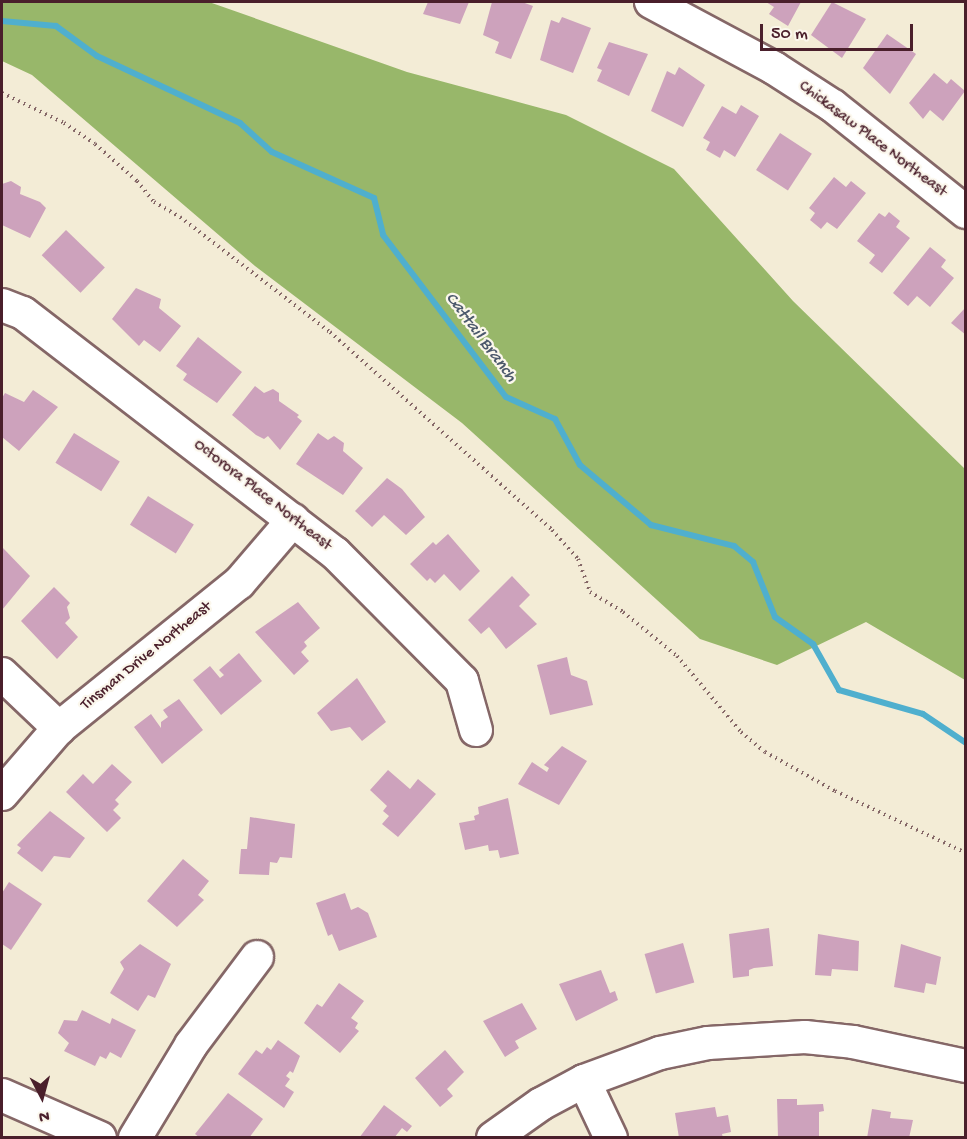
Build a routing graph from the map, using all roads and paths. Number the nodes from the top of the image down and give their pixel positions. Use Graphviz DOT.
graph roads {
  1 [pos="651,2"];
  2 [pos="2,93"];
  3 [pos="966,212"];
  4 [pos="2,305"];
  5 [pos="292,520"];
  6 [pos="2,674"];
  7 [pos="59,728"];
  8 [pos="476,730"];
  9 [pos="2,794"];
  10 [pos="966,853"];
  11 [pos="256,957"];
  12 [pos="966,1065"];
  13 [pos="584,1081"];
  14 [pos="2,1095"];
  15 [pos="100,1137"];
  16 [pos="135,1137"];
  17 [pos="493,1137"];
  18 [pos="611,1137"];
  1 -- 3 [label="street, Chickasaw Place Northeast"];
  2 -- 10 [label="path"];
  4 -- 5 [label="street, Octorora Place Northeast"];
  5 -- 7 [label="street, Tinsman Drive Northeast"];
  5 -- 8 [label="street, Octorora Place Northeast"];
  6 -- 7 [label="street"];
  7 -- 9 [label="street, Tinsman Drive Northeast"];
  11 -- 16 [label="street"];
  12 -- 13 [label="street"];
  13 -- 17 [label="street"];
  13 -- 18 [label="street"];
  14 -- 15 [label="street"];
}
